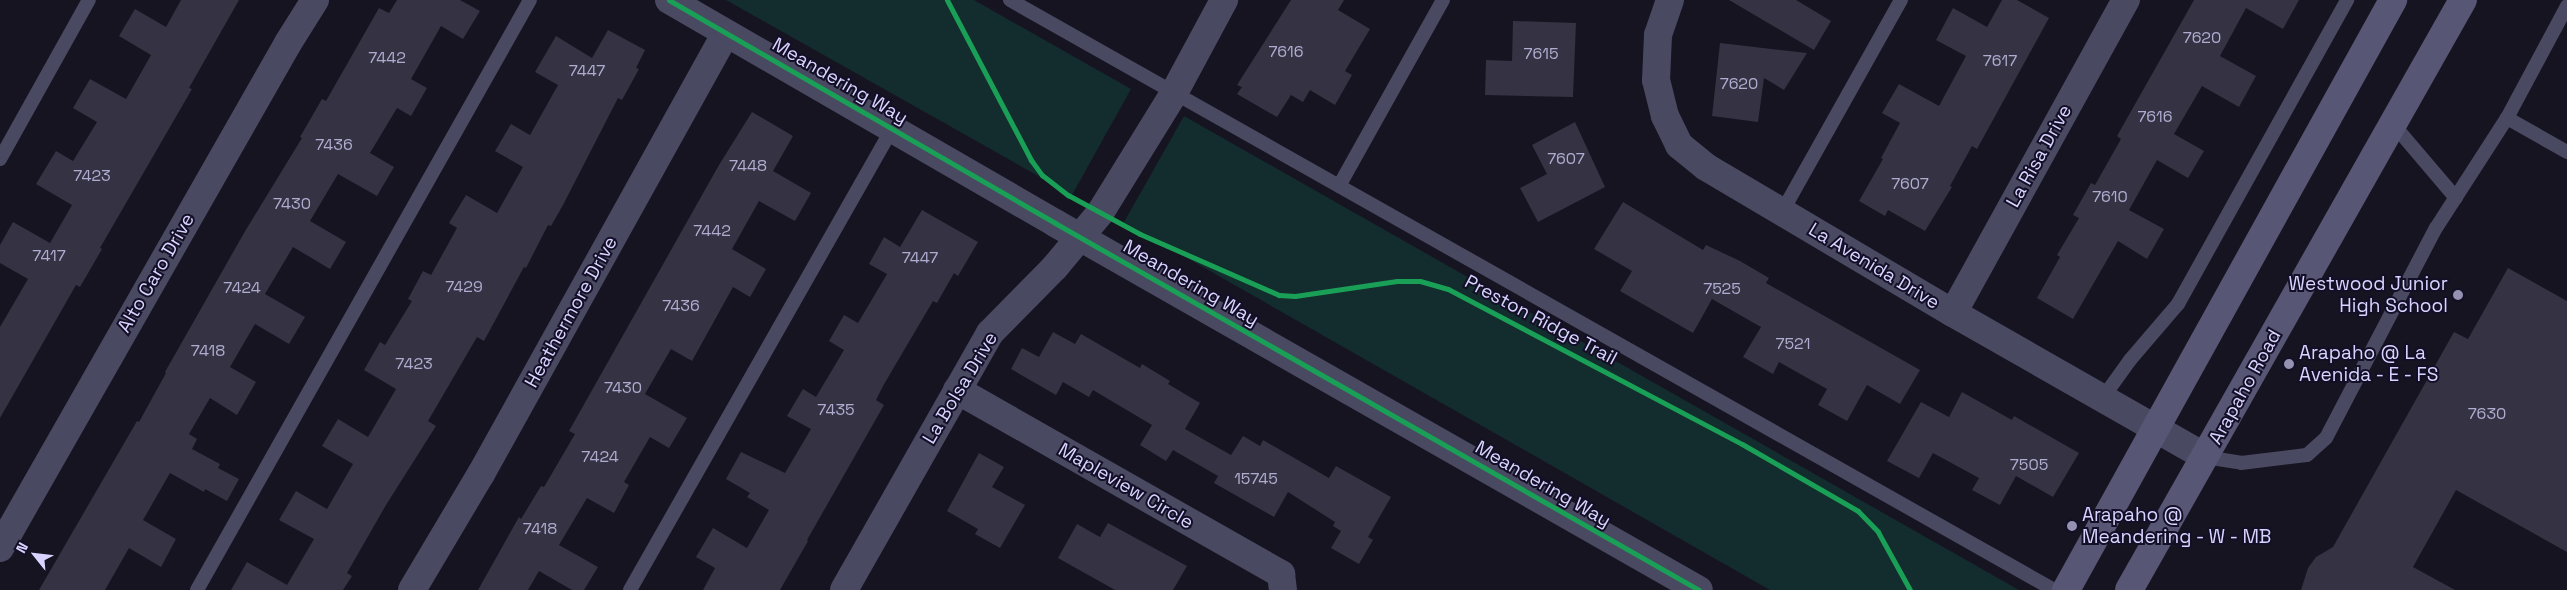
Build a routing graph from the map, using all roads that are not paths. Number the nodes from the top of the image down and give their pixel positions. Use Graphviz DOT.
graph roads {
  1 [pos="88,0"];
  2 [pos="315,0"];
  3 [pos="530,0"];
  4 [pos="669,0"];
  5 [pos="1010,0"];
  6 [pos="1224,0"];
  7 [pos="1444,0"];
  8 [pos="1670,0"];
  9 [pos="1901,0"];
  10 [pos="2126,0"];
  11 [pos="2347,0"];
  12 [pos="2393,0"];
  13 [pos="2463,0"];
  14 [pos="2567,6"];
  15 [pos="726,33"];
  16 [pos="1174,93"];
  17 [pos="2507,118"];
  18 [pos="2393,124"];
  19 [pos="892,129"];
  20 [pos="2567,152"];
  21 [pos="0,159"];
  22 [pos="1339,186"];
  23 [pos="2456,198"];
  24 [pos="1782,212"];
  25 [pos="1080,238"];
  26 [pos="1953,313"];
  27 [pos="957,390"];
  28 [pos="2102,399"];
  29 [pos="2154,429"];
  30 [pos="2205,457"];
  31 [pos="0,548"];
  32 [pos="197,590"];
  33 [pos="412,590"];
  34 [pos="630,590"];
  35 [pos="844,590"];
  36 [pos="1283,590"];
  37 [pos="1699,590"];
  38 [pos="2054,590"];
  39 [pos="2066,590"];
  40 [pos="2129,590"];
  1 -- 21 [label="lane"];
  2 -- 31 [label="street, Alto Caro Drive"];
  3 -- 32 [label="lane"];
  4 -- 15 [label="street, Meandering Way"];
  5 -- 16 [label="lane"];
  6 -- 16 [label="street, La Bolsa Drive"];
  7 -- 22 [label="lane"];
  8 -- 24 [label="street, La Avenida Drive"];
  9 -- 24 [label="lane"];
  10 -- 26 [label="street, La Risa Drive"];
  11 -- 28 [label="lane"];
  12 -- 29 [label="main road"];
  13 -- 18 [label="main road, Arapaho Road"];
  14 -- 17 [label="lane"];
  15 -- 19 [label="street, Meandering Way"];
  15 -- 33 [label="street, Heathermore Drive"];
  16 -- 22 [label="lane"];
  16 -- 25 [label="street, La Bolsa Drive"];
  17 -- 20 [label="lane"];
  17 -- 23 [label="lane"];
  18 -- 23 [label="lane"];
  18 -- 30 [label="main road, Arapaho Road"];
  19 -- 25 [label="street, Meandering Way"];
  19 -- 34 [label="lane"];
  22 -- 38 [label="lane"];
  23 -- 30 [label="lane"];
  24 -- 26 [label="street, La Avenida Drive"];
  25 -- 27 [label="street, La Bolsa Drive"];
  25 -- 37 [label="street, Meandering Way"];
  26 -- 28 [label="street, La Avenida Drive"];
  27 -- 35 [label="street, La Bolsa Drive"];
  27 -- 36 [label="street, Mapleview Circle"];
  28 -- 29 [label="street, La Avenida Drive"];
  29 -- 30 [label="street, La Avenida Drive"];
  29 -- 39 [label="main road"];
  30 -- 40 [label="main road, Arapaho Road"];
}
